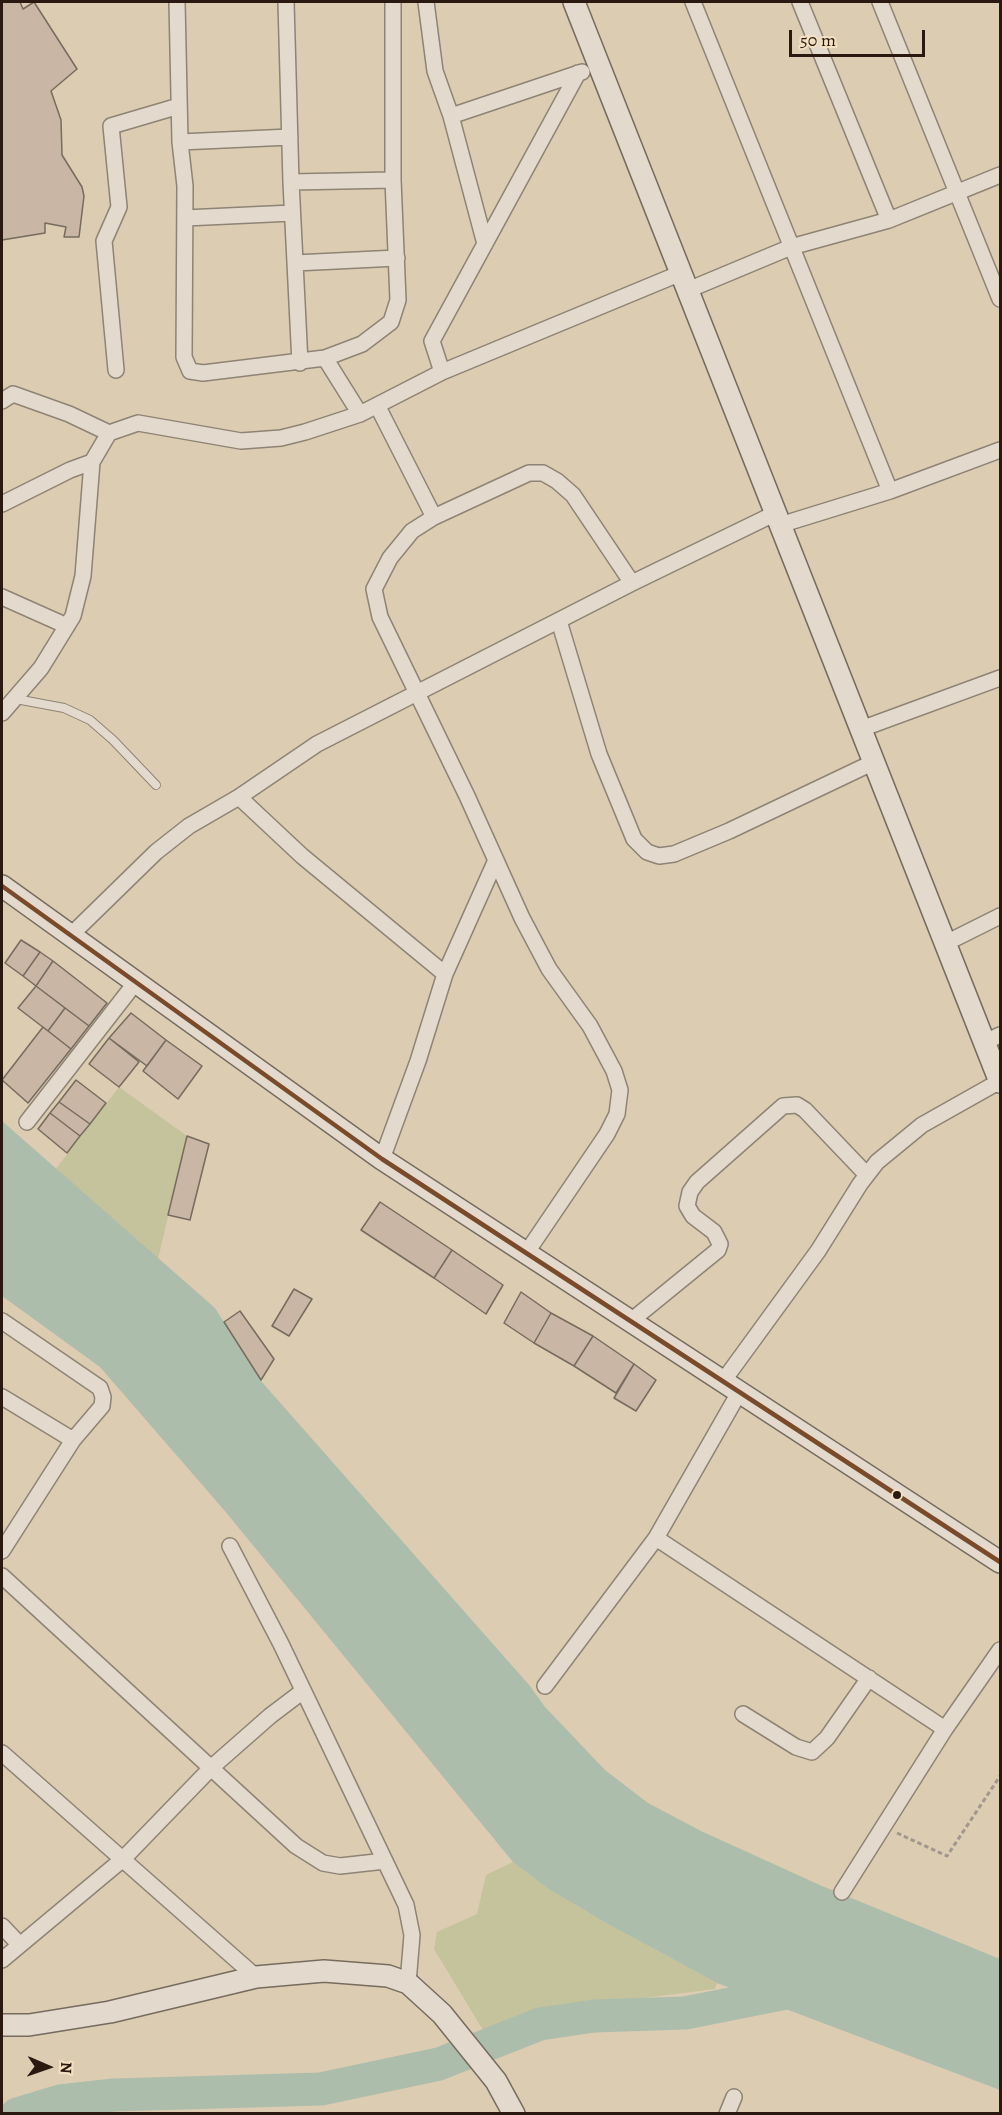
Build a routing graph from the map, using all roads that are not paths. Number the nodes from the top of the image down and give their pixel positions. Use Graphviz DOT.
graph roads {
  1 [pos="177,2"];
  2 [pos="286,2"];
  3 [pos="393,2"];
  4 [pos="426,2"];
  5 [pos="574,2"];
  6 [pos="693,2"];
  7 [pos="801,2"];
  8 [pos="880,2"];
  9 [pos="599,66"];
  10 [pos="578,73"];
  11 [pos="179,106"];
  12 [pos="451,116"];
  13 [pos="290,136"];
  14 [pos="180,142"];
  15 [pos="1000,175"];
  16 [pos="393,180"];
  17 [pos="291,182"];
  18 [pos="958,192"];
  19 [pos="292,213"];
  20 [pos="185,218"];
  21 [pos="889,220"];
  22 [pos="485,244"];
  23 [pos="791,247"];
  24 [pos="397,258"];
  25 [pos="295,263"];
  26 [pos="684,281"];
  27 [pos="1000,299"];
  28 [pos="326,358"];
  29 [pos="300,363"];
  30 [pos="116,370"];
  31 [pos="442,372"];
  32 [pos="2,400"];
  33 [pos="378,407"];
  34 [pos="360,414"];
  35 [pos="109,433"];
  36 [pos="1000,450"];
  37 [pos="92,462"];
  38 [pos="890,491"];
  39 [pos="2,504"];
  40 [pos="434,517"];
  41 [pos="778,519"];
  42 [pos="632,583"];
  43 [pos="2,597"];
  44 [pos="559,621"];
  45 [pos="67,627"];
  46 [pos="1000,678"];
  47 [pos="416,695"];
  48 [pos="16,699"];
  49 [pos="2,713"];
  50 [pos="861,729"];
  51 [pos="874,762"];
  52 [pos="156,785"];
  53 [pos="239,796"];
  54 [pos="496,860"];
  55 [pos="2,889"];
  56 [pos="1000,916"];
  57 [pos="71,935"];
  58 [pos="946,943"];
  59 [pos="445,974"];
  60 [pos="136,982"];
  61 [pos="993,1038"];
  62 [pos="1000,1081"];
  63 [pos="27,1122"];
  64 [pos="382,1159"];
  65 [pos="867,1175"];
  66 [pos="527,1252"];
  67 [pos="632,1320"];
  68 [pos="2,1321"];
  69 [pos="732,1385"];
  70 [pos="2,1397"];
  71 [pos="73,1440"];
  72 [pos="656,1538"];
  73 [pos="230,1546"];
  74 [pos="2,1551"];
  75 [pos="1000,1562"];
  76 [pos="2,1576"];
  77 [pos="1000,1650"];
  78 [pos="869,1678"];
  79 [pos="545,1686"];
  80 [pos="303,1690"];
  81 [pos="743,1714"];
  82 [pos="945,1729"];
  83 [pos="2,1753"];
  84 [pos="212,1767"];
  85 [pos="123,1859"];
  86 [pos="385,1861"];
  87 [pos="842,1892"];
  88 [pos="2,1926"];
  89 [pos="18,1944"];
  90 [pos="2,1960"];
  91 [pos="256,1977"];
  92 [pos="408,1983"];
  93 [pos="2,2025"];
  94 [pos="734,2097"];
  95 [pos="514,2114"];
  96 [pos="727,2114"];
  1 -- 11 [label="street"];
  2 -- 13 [label="street"];
  3 -- 16 [label="street"];
  4 -- 12 [label="street"];
  5 -- 9 [label="main road"];
  6 -- 23 [label="street"];
  7 -- 21 [label="street"];
  8 -- 18 [label="street"];
  9 -- 10 [label="street"];
  9 -- 26 [label="main road"];
  10 -- 12 [label="street"];
  10 -- 22 [label="street"];
  11 -- 14 [label="street"];
  11 -- 30 [label="street"];
  12 -- 22 [label="street"];
  13 -- 14 [label="street"];
  13 -- 17 [label="street"];
  14 -- 20 [label="street"];
  15 -- 18 [label="street"];
  16 -- 17 [label="street"];
  16 -- 24 [label="street"];
  17 -- 19 [label="street"];
  18 -- 21 [label="street"];
  18 -- 27 [label="street"];
  19 -- 20 [label="street"];
  19 -- 25 [label="street"];
  20 -- 29 [label="street"];
  21 -- 23 [label="street"];
  22 -- 31 [label="street"];
  23 -- 26 [label="street"];
  23 -- 38 [label="street"];
  24 -- 25 [label="street"];
  24 -- 28 [label="street"];
  25 -- 29 [label="street"];
  26 -- 31 [label="street"];
  26 -- 41 [label="main road"];
  28 -- 29 [label="street"];
  28 -- 34 [label="street"];
  31 -- 33 [label="street"];
  32 -- 35 [label="street"];
  33 -- 34 [label="street"];
  33 -- 40 [label="street"];
  34 -- 35 [label="street"];
  35 -- 37 [label="street"];
  36 -- 38 [label="street"];
  37 -- 39 [label="street"];
  37 -- 45 [label="street"];
  38 -- 41 [label="street"];
  40 -- 42 [label="street"];
  40 -- 47 [label="street"];
  41 -- 42 [label="street"];
  41 -- 50 [label="main road"];
  42 -- 44 [label="street"];
  43 -- 45 [label="street"];
  44 -- 47 [label="street"];
  44 -- 51 [label="street"];
  45 -- 48 [label="street"];
  46 -- 50 [label="street"];
  47 -- 53 [label="street"];
  47 -- 54 [label="street"];
  48 -- 49 [label="street"];
  48 -- 52 [label="lane"];
  50 -- 51 [label="main road"];
  51 -- 58 [label="main road"];
  53 -- 57 [label="street"];
  53 -- 59 [label="street"];
  54 -- 59 [label="street"];
  54 -- 66 [label="street"];
  55 -- 57 [label="main road"];
  56 -- 58 [label="street"];
  57 -- 60 [label="main road"];
  58 -- 61 [label="main road"];
  59 -- 64 [label="street"];
  60 -- 63 [label="street"];
  60 -- 64 [label="main road"];
  61 -- 62 [label="main road"];
  62 -- 65 [label="street"];
  64 -- 66 [label="main road"];
  65 -- 67 [label="street"];
  65 -- 69 [label="street"];
  66 -- 67 [label="main road"];
  67 -- 69 [label="main road"];
  68 -- 71 [label="street"];
  69 -- 72 [label="street"];
  69 -- 75 [label="main road"];
  70 -- 71 [label="street"];
  71 -- 74 [label="street"];
  72 -- 78 [label="street"];
  72 -- 79 [label="street"];
  73 -- 80 [label="street"];
  76 -- 84 [label="street"];
  77 -- 82 [label="street"];
  78 -- 81 [label="street"];
  78 -- 82 [label="street"];
  80 -- 84 [label="street"];
  80 -- 86 [label="street"];
  82 -- 87 [label="street"];
  83 -- 85 [label="street"];
  84 -- 85 [label="street"];
  84 -- 86 [label="street"];
  85 -- 89 [label="street"];
  85 -- 91 [label="street"];
  86 -- 92 [label="street"];
  88 -- 89 [label="street"];
  89 -- 90 [label="street"];
  91 -- 92 [label="main road"];
  91 -- 93 [label="main road"];
  92 -- 95 [label="main road"];
  94 -- 96 [label="street"];
}
